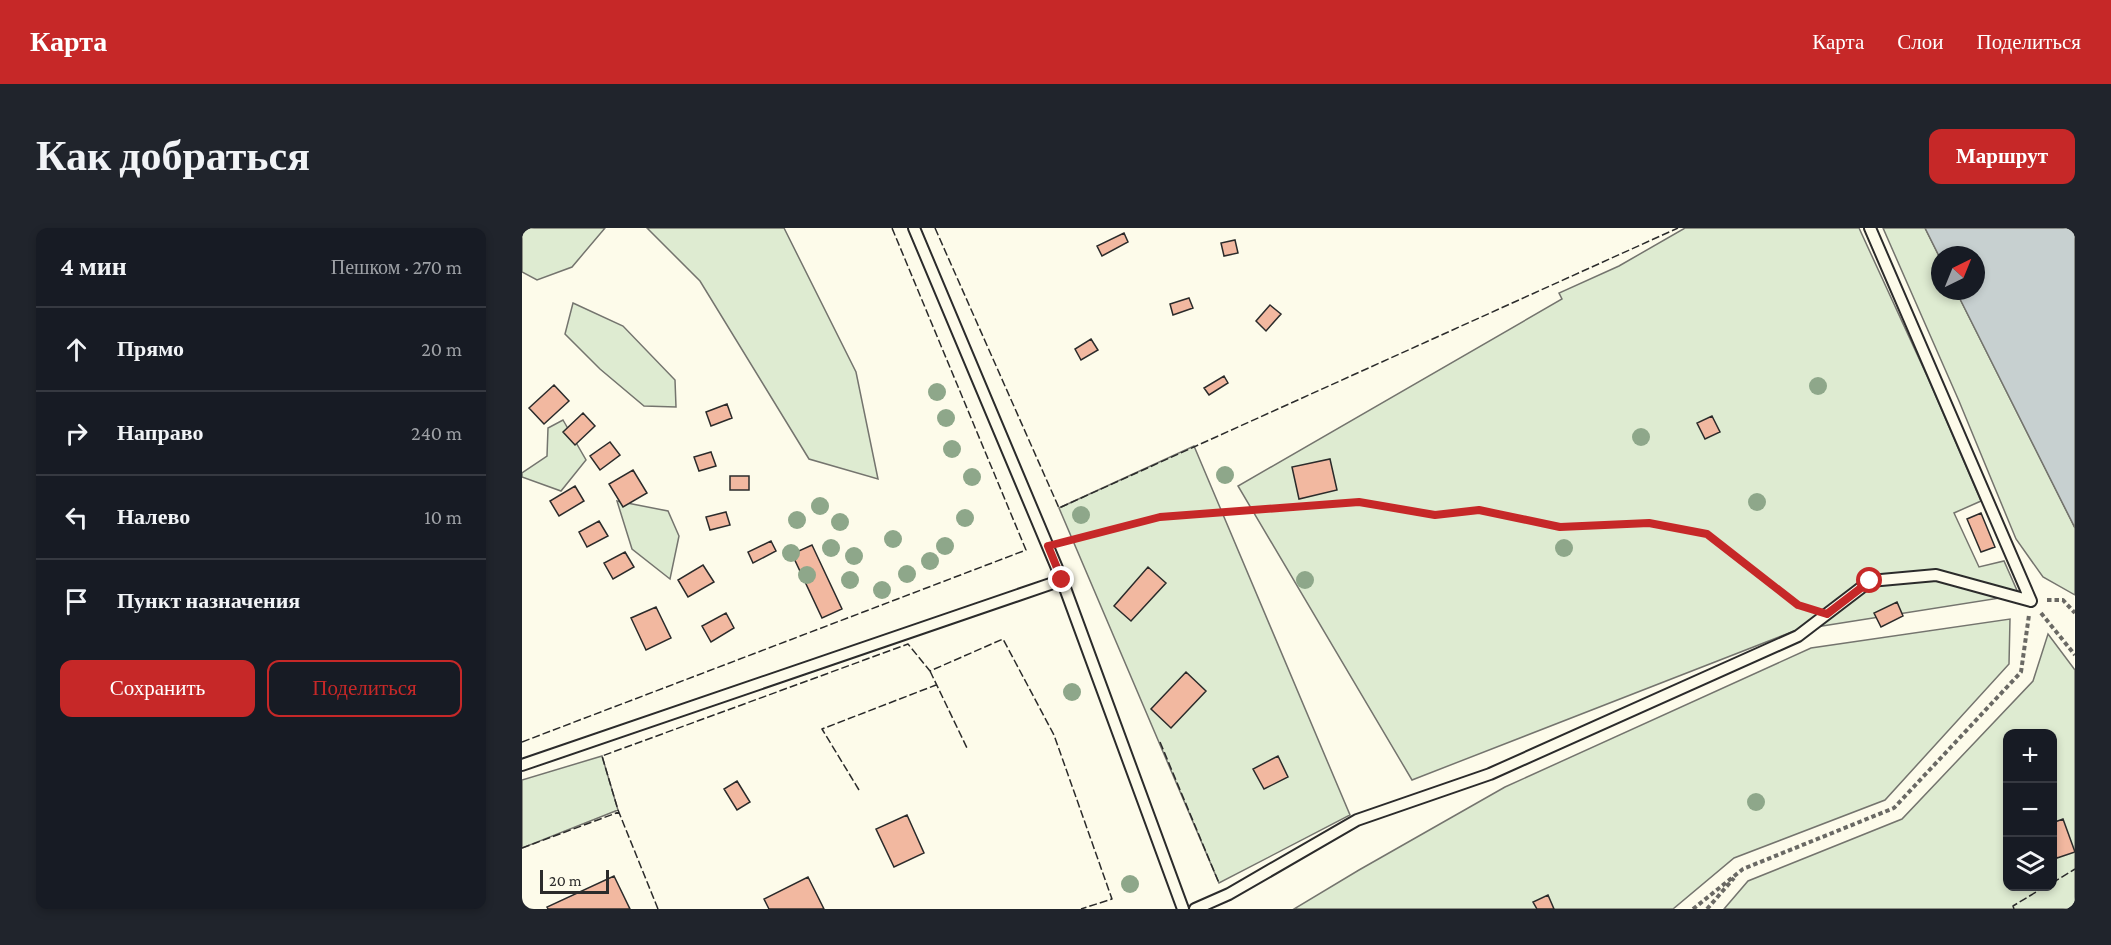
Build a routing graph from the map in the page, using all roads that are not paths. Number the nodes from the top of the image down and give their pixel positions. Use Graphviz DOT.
graph roads {
  1 [pos="914,228"];
  2 [pos="1870,228"];
  3 [pos="1062,580"];
  4 [pos="522,765"];
  5 [pos="1183,909"];
  6 [pos="1195,909"];
  1 -- 3 [label="lane"];
  2 -- 6 [label="lane"];
  3 -- 4 [label="lane"];
  3 -- 5 [label="lane"];
}
